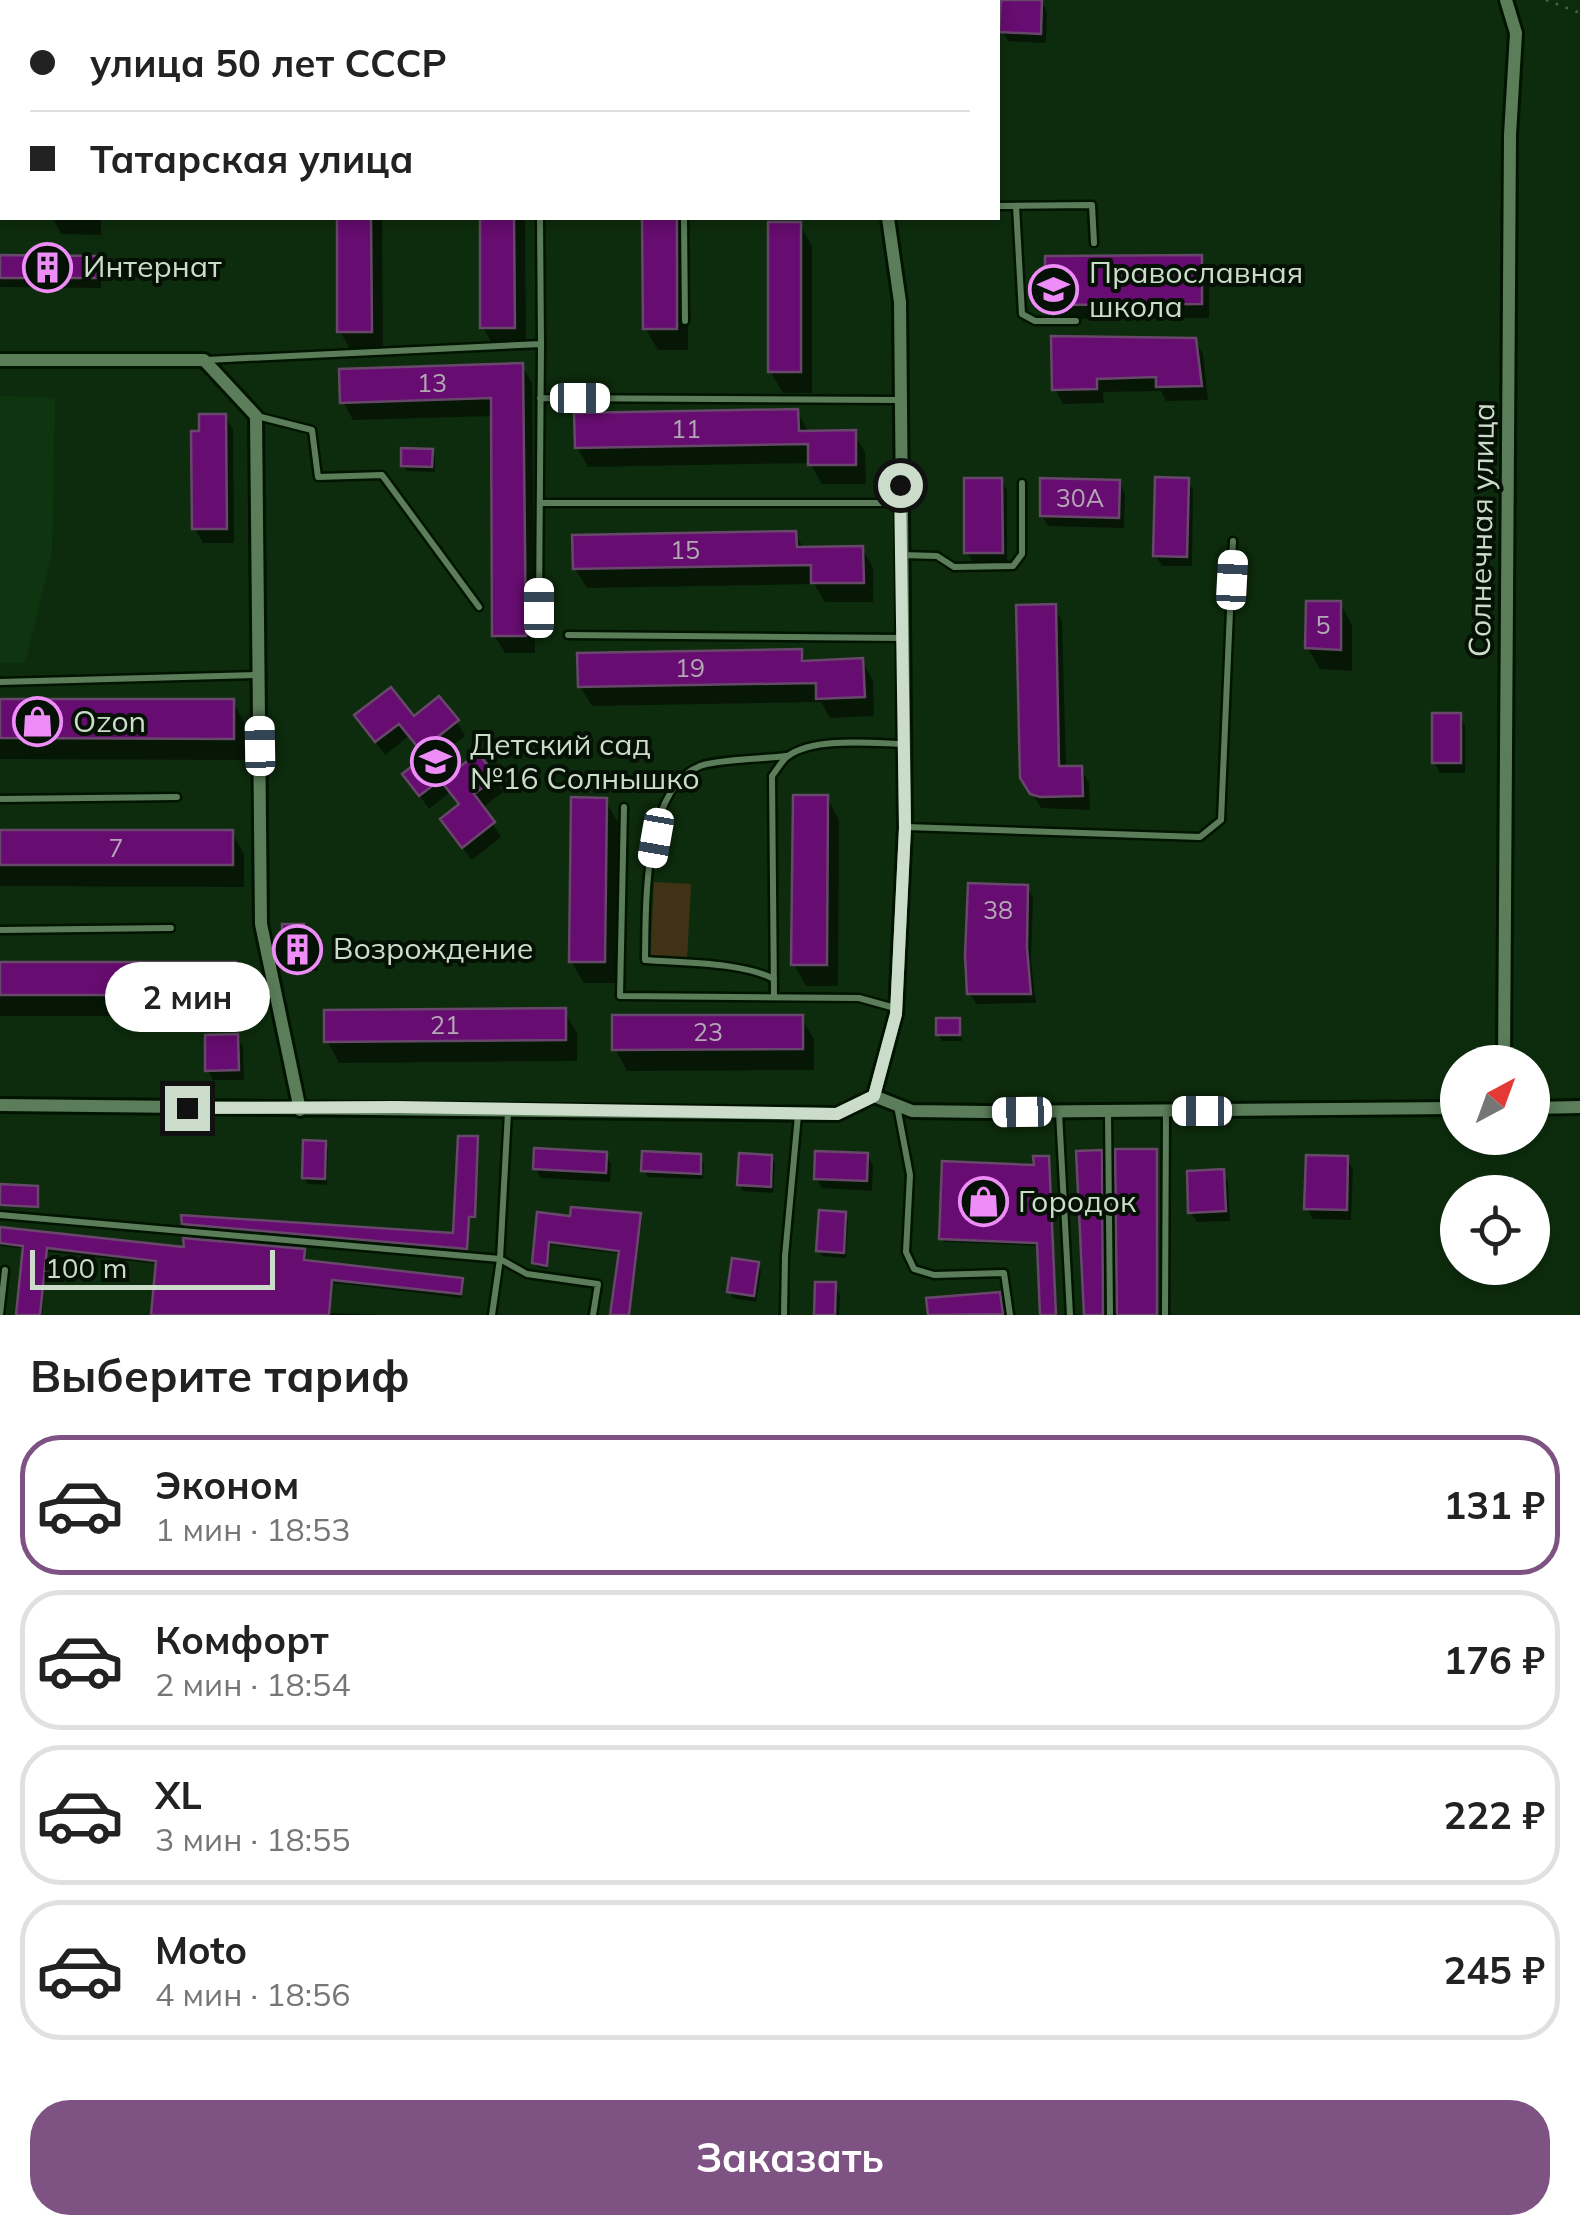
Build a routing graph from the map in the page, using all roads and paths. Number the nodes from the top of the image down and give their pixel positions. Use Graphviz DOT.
graph roads {
  1 [pos="1506,0"];
  2 [pos="1546,0"];
  3 [pos="1580,14"];
  4 [pos="1000,206"];
  5 [pos="1016,206"];
  6 [pos="540,220"];
  7 [pos="684,220"];
  8 [pos="888,220"];
  9 [pos="1094,243"];
  10 [pos="685,320"];
  11 [pos="1076,321"];
  12 [pos="541,344"];
  13 [pos="0,360"];
  14 [pos="204,360"];
  15 [pos="540,398"];
  16 [pos="900,400"];
  17 [pos="256,416"];
  18 [pos="1022,482"];
  19 [pos="540,502"];
  20 [pos="900,503"];
  21 [pos="1234,541"];
  22 [pos="901,556"];
  23 [pos="480,608"];
  24 [pos="539,608"];
  25 [pos="568,635"];
  26 [pos="902,638"];
  27 [pos="259,675"];
  28 [pos="0,682"];
  29 [pos="904,744"];
  30 [pos="786,756"];
  31 [pos="177,798"];
  32 [pos="0,799"];
  33 [pos="624,807"];
  34 [pos="905,828"];
  35 [pos="171,928"];
  36 [pos="0,930"];
  37 [pos="774,980"];
  38 [pos="774,997"];
  39 [pos="896,1009"];
  40 [pos="1504,1045"];
  41 [pos="874,1096"];
  42 [pos="0,1104"];
  43 [pos="897,1105"];
  44 [pos="1580,1107"];
  45 [pos="1440,1108"];
  46 [pos="1550,1108"];
  47 [pos="300,1110"];
  48 [pos="508,1111"];
  49 [pos="1108,1111"];
  50 [pos="1166,1111"];
  51 [pos="1060,1112"];
  52 [pos="798,1114"];
  53 [pos="0,1215"];
  54 [pos="500,1259"];
  55 [pos="6,1270"];
  56 [pos="0,1315"];
  57 [pos="492,1315"];
  58 [pos="593,1315"];
  59 [pos="784,1315"];
  60 [pos="1010,1315"];
  61 [pos="1070,1315"];
  62 [pos="1110,1315"];
  63 [pos="1166,1315"];
  1 -- 40 [label="street, Солнечная улица"];
  2 -- 3 [label="path"];
  4 -- 5 [label="lane"];
  5 -- 9 [label="lane"];
  5 -- 11 [label="lane"];
  6 -- 12 [label="lane"];
  7 -- 10 [label="lane"];
  8 -- 16 [label="street"];
  12 -- 14 [label="lane"];
  12 -- 15 [label="lane"];
  13 -- 14 [label="street"];
  14 -- 17 [label="street"];
  15 -- 16 [label="lane"];
  15 -- 19 [label="lane"];
  16 -- 20 [label="street"];
  17 -- 23 [label="lane"];
  17 -- 27 [label="street"];
  18 -- 22 [label="lane"];
  19 -- 20 [label="lane"];
  19 -- 24 [label="lane"];
  20 -- 22 [label="street"];
  21 -- 34 [label="lane"];
  22 -- 26 [label="street"];
  25 -- 26 [label="lane"];
  26 -- 29 [label="street"];
  27 -- 28 [label="lane"];
  27 -- 47 [label="street"];
  29 -- 30 [label="lane"];
  29 -- 34 [label="street"];
  30 -- 37 [label="lane"];
  30 -- 37 [label="lane"];
  31 -- 32 [label="lane"];
  33 -- 38 [label="lane"];
  34 -- 39 [label="street"];
  35 -- 36 [label="lane"];
  37 -- 38 [label="lane"];
  38 -- 39 [label="lane"];
  39 -- 41 [label="street"];
  41 -- 43 [label="street"];
  41 -- 52 [label="street"];
  42 -- 47 [label="street"];
  43 -- 51 [label="street"];
  43 -- 60 [label="lane"];
  44 -- 46 [label="street"];
  45 -- 50 [label="street"];
  47 -- 48 [label="street"];
  48 -- 52 [label="street"];
  48 -- 54 [label="lane"];
  49 -- 50 [label="street"];
  49 -- 51 [label="street"];
  49 -- 62 [label="lane"];
  50 -- 63 [label="lane"];
  51 -- 61 [label="lane"];
  52 -- 59 [label="lane"];
  53 -- 54 [label="lane"];
  54 -- 57 [label="lane"];
  54 -- 58 [label="lane"];
  55 -- 56 [label="lane"];
}
